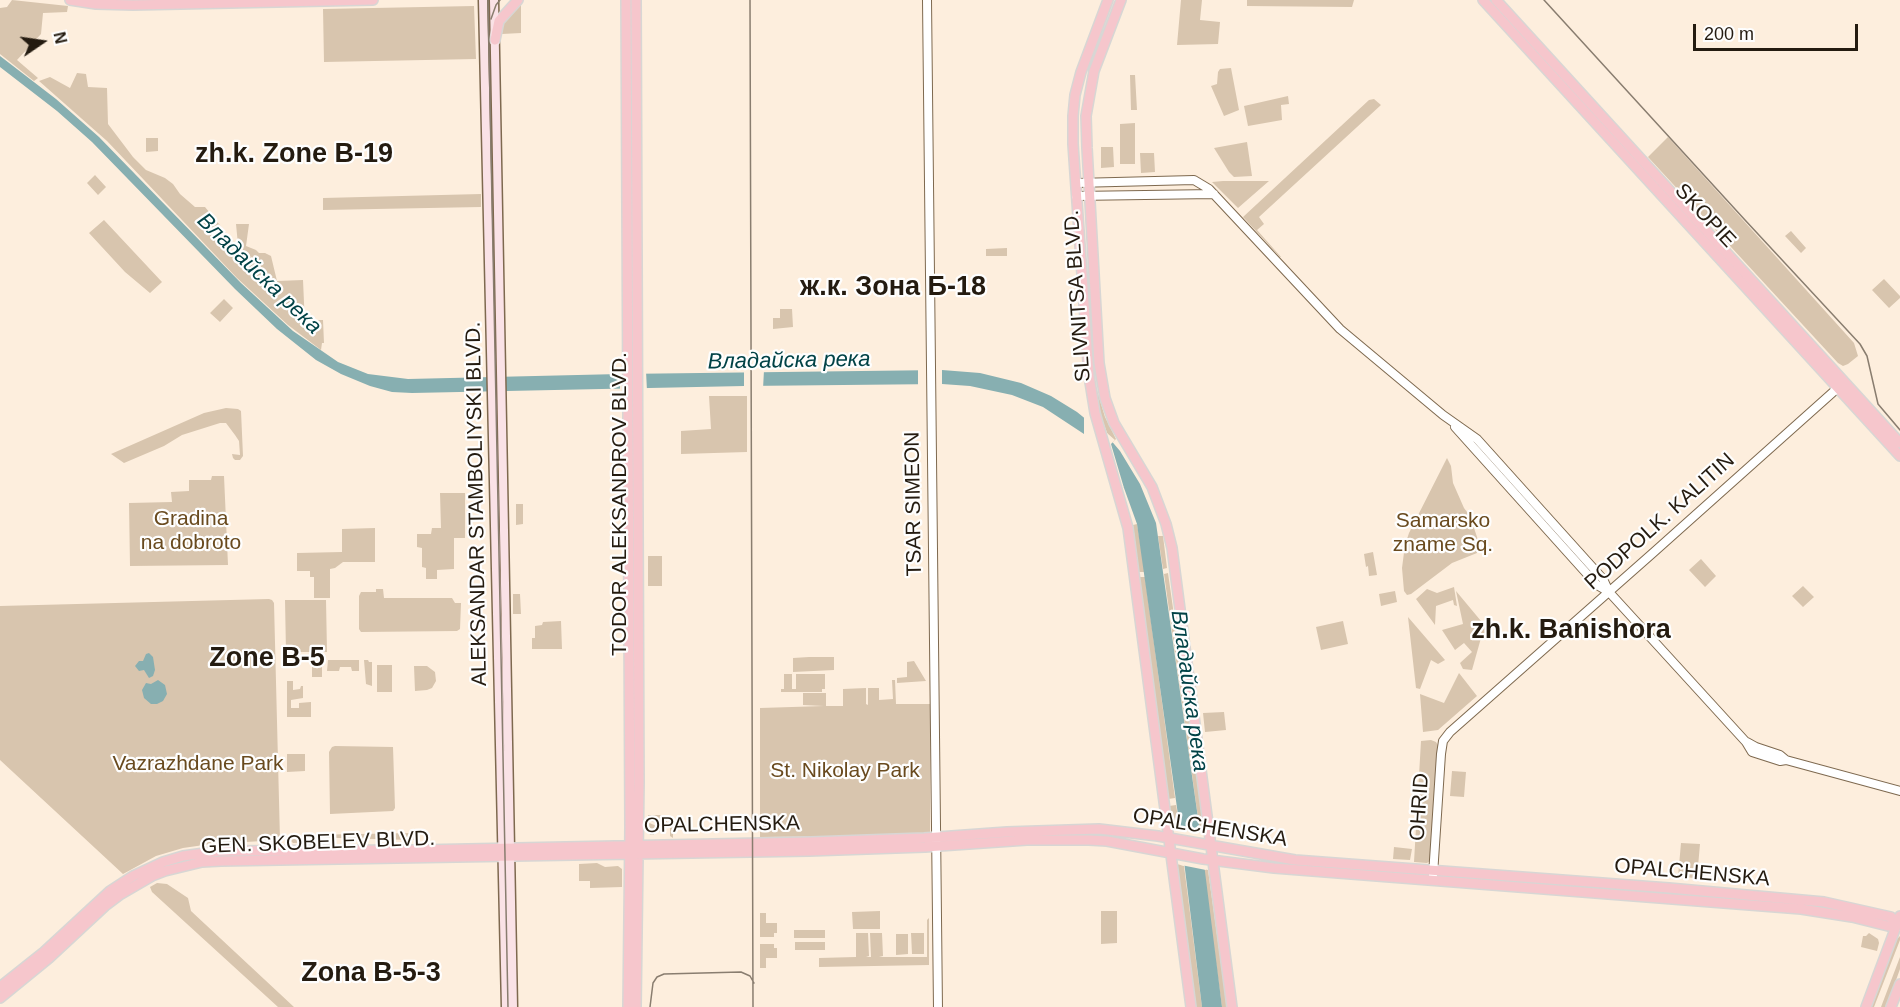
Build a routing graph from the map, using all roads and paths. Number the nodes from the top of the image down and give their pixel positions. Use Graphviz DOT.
graph roads {
  1 [pos="69,0"];
  2 [pos="373,0"];
  3 [pos="483,0"];
  4 [pos="494,0"];
  5 [pos="518,0"];
  6 [pos="626,0"];
  7 [pos="636,0"];
  8 [pos="927,0"];
  9 [pos="1108,0"];
  10 [pos="1120,0"];
  11 [pos="1483,0"];
  12 [pos="1496,0"];
  13 [pos="495,39"];
  14 [pos="1089,182"];
  15 [pos="1076,183"];
  16 [pos="1214,194"];
  17 [pos="1077,195"];
  18 [pos="1089,196"];
  19 [pos="633,371"];
  20 [pos="497,374"];
  21 [pos="1841,385"];
  22 [pos="1900,443"];
  23 [pos="1900,456"];
  24 [pos="1609,592"];
  25 [pos="1446,737"];
  26 [pos="1900,791"];
  27 [pos="1171,839"];
  28 [pos="936,841"];
  29 [pos="1209,846"];
  30 [pos="634,849"];
  31 [pos="506,852"];
  32 [pos="1173,854"];
  33 [pos="1210,860"];
  34 [pos="1433,875"];
  35 [pos="1899,921"];
  36 [pos="1900,984"];
  37 [pos="0,987"];
  38 [pos="0,998"];
  39 [pos="506,1007"];
  40 [pos="513,1007"];
  41 [pos="628,1007"];
  42 [pos="636,1007"];
  43 [pos="938,1007"];
  44 [pos="1191,1007"];
  45 [pos="1232,1007"];
  46 [pos="1866,1007"];
  47 [pos="1891,1007"];
  1 -- 2 [label="main road"];
  3 -- 20 [label="main road, ALEKSANDAR STAMBOLIYSKI BLVD."];
  4 -- 13 [label="main road, ALEKSANDAR STAMBOLIYSKI BLVD."];
  5 -- 13 [label="main road"];
  6 -- 19 [label="main road, TODOR ALEKSANDROV BLVD."];
  7 -- 19 [label="main road, TODOR ALEKSANDROV BLVD."];
  8 -- 28 [label="street, TSAR SIMEON"];
  9 -- 15 [label="main road, SLIVNITSA BLVD."];
  10 -- 14 [label="main road, SLIVNITSA BLVD."];
  11 -- 21 [label="main road, SKOPIE"];
  12 -- 21 [label="main road, SKOPIE"];
  13 -- 20 [label="main road, ALEKSANDAR STAMBOLIYSKI BLVD."];
  14 -- 15 [label="street"];
  14 -- 16 [label="street"];
  14 -- 18 [label="main road, SLIVNITSA BLVD."];
  15 -- 17 [label="main road, SLIVNITSA BLVD."];
  16 -- 18 [label="street"];
  16 -- 24 [label="street"];
  17 -- 18 [label="street"];
  17 -- 27 [label="main road, SLIVNITSA BLVD."];
  18 -- 29 [label="main road, SLIVNITSA BLVD."];
  19 -- 30 [label="main road, TODOR ALEKSANDROV BLVD."];
  20 -- 31 [label="main road, ALEKSANDAR STAMBOLIYSKI BLVD."];
  21 -- 22 [label="main road, SKOPIE"];
  21 -- 23 [label="main road, SKOPIE"];
  21 -- 24 [label="street, PODPOLK. KALITIN"];
  24 -- 25 [label="street, PODPOLK. KALITIN"];
  24 -- 26 [label="street"];
  25 -- 34 [label="street, OHRID"];
  27 -- 28 [label="main road, OPALCHENSKA"];
  27 -- 29 [label="main road, OPALCHENSKA"];
  27 -- 32 [label="main road, SLIVNITSA BLVD."];
  28 -- 30 [label="main road, OPALCHENSKA"];
  28 -- 32 [label="main road, OPALCHENSKA"];
  28 -- 43 [label="street, TSAR SIMEON"];
  29 -- 33 [label="main road, SLIVNITSA BLVD."];
  29 -- 34 [label="main road, OPALCHENSKA"];
  30 -- 31 [label="main road, OPALCHENSKA"];
  30 -- 41 [label="main road, TODOR ALEKSANDROV BLVD."];
  30 -- 42 [label="main road, TODOR ALEKSANDROV BLVD."];
  31 -- 37 [label="main road, GEN. SKOBELEV BLVD."];
  31 -- 38 [label="main road, GEN. SKOBELEV BLVD."];
  31 -- 39 [label="main road, ALEKSANDAR STAMBOLIYSKI BLVD."];
  31 -- 40 [label="main road, ALEKSANDAR STAMBOLIYSKI BLVD."];
  32 -- 33 [label="main road, OPALCHENSKA"];
  32 -- 44 [label="main road, SLIVNITSA BLVD."];
  33 -- 34 [label="main road, OPALCHENSKA"];
  33 -- 45 [label="main road, SLIVNITSA BLVD."];
  34 -- 35 [label="main road, OPALCHENSKA"];
  35 -- 46 [label="main road"];
  36 -- 47 [label="main road"];
}
